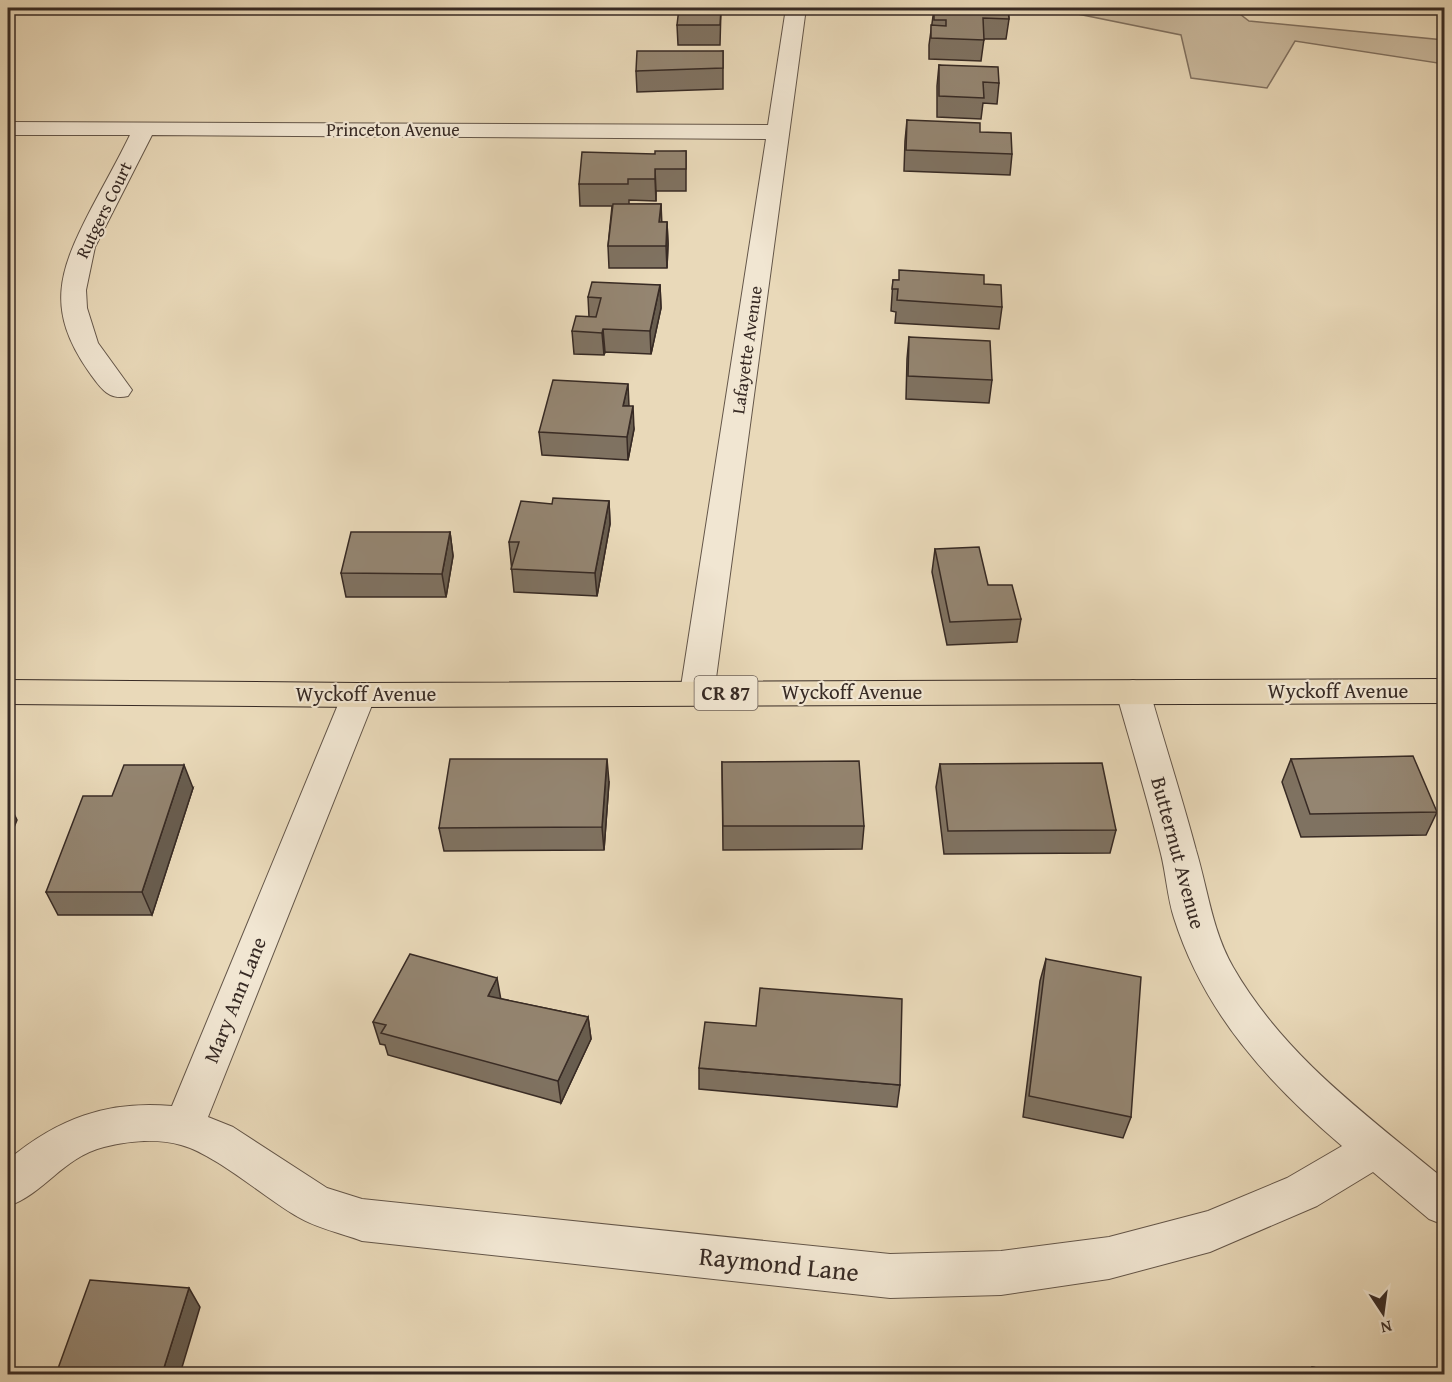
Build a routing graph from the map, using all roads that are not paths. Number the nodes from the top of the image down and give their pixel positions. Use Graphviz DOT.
graph roads {
  1 [pos="796,8"];
  2 [pos="8,128"];
  3 [pos="145,128"];
  4 [pos="778,132"];
  5 [pos="118,390"];
  6 [pos="1444,691"];
  7 [pos="8,692"];
  8 [pos="1133,692"];
  9 [pos="697,693"];
  10 [pos="359,695"];
  11 [pos="184,1126"];
  12 [pos="1376,1149"];
  13 [pos="8,1186"];
  14 [pos="1444,1205"];
  1 -- 4 [label="street, Lafayette Avenue"];
  2 -- 3 [label="street, Princeton Avenue"];
  3 -- 4 [label="street, Princeton Avenue"];
  3 -- 5 [label="street, Rutgers Court"];
  4 -- 9 [label="street, Lafayette Avenue"];
  6 -- 8 [label="main road, Wyckoff Avenue / CR 87"];
  7 -- 10 [label="main road, Wyckoff Avenue / CR 87"];
  8 -- 9 [label="main road, Wyckoff Avenue / CR 87"];
  8 -- 12 [label="street, Butternut Avenue"];
  9 -- 10 [label="main road, Wyckoff Avenue / CR 87"];
  10 -- 11 [label="street, Mary Ann Lane"];
  11 -- 12 [label="street, Raymond Lane"];
  11 -- 13 [label="street"];
  12 -- 14 [label="street, Butternut Avenue"];
}
